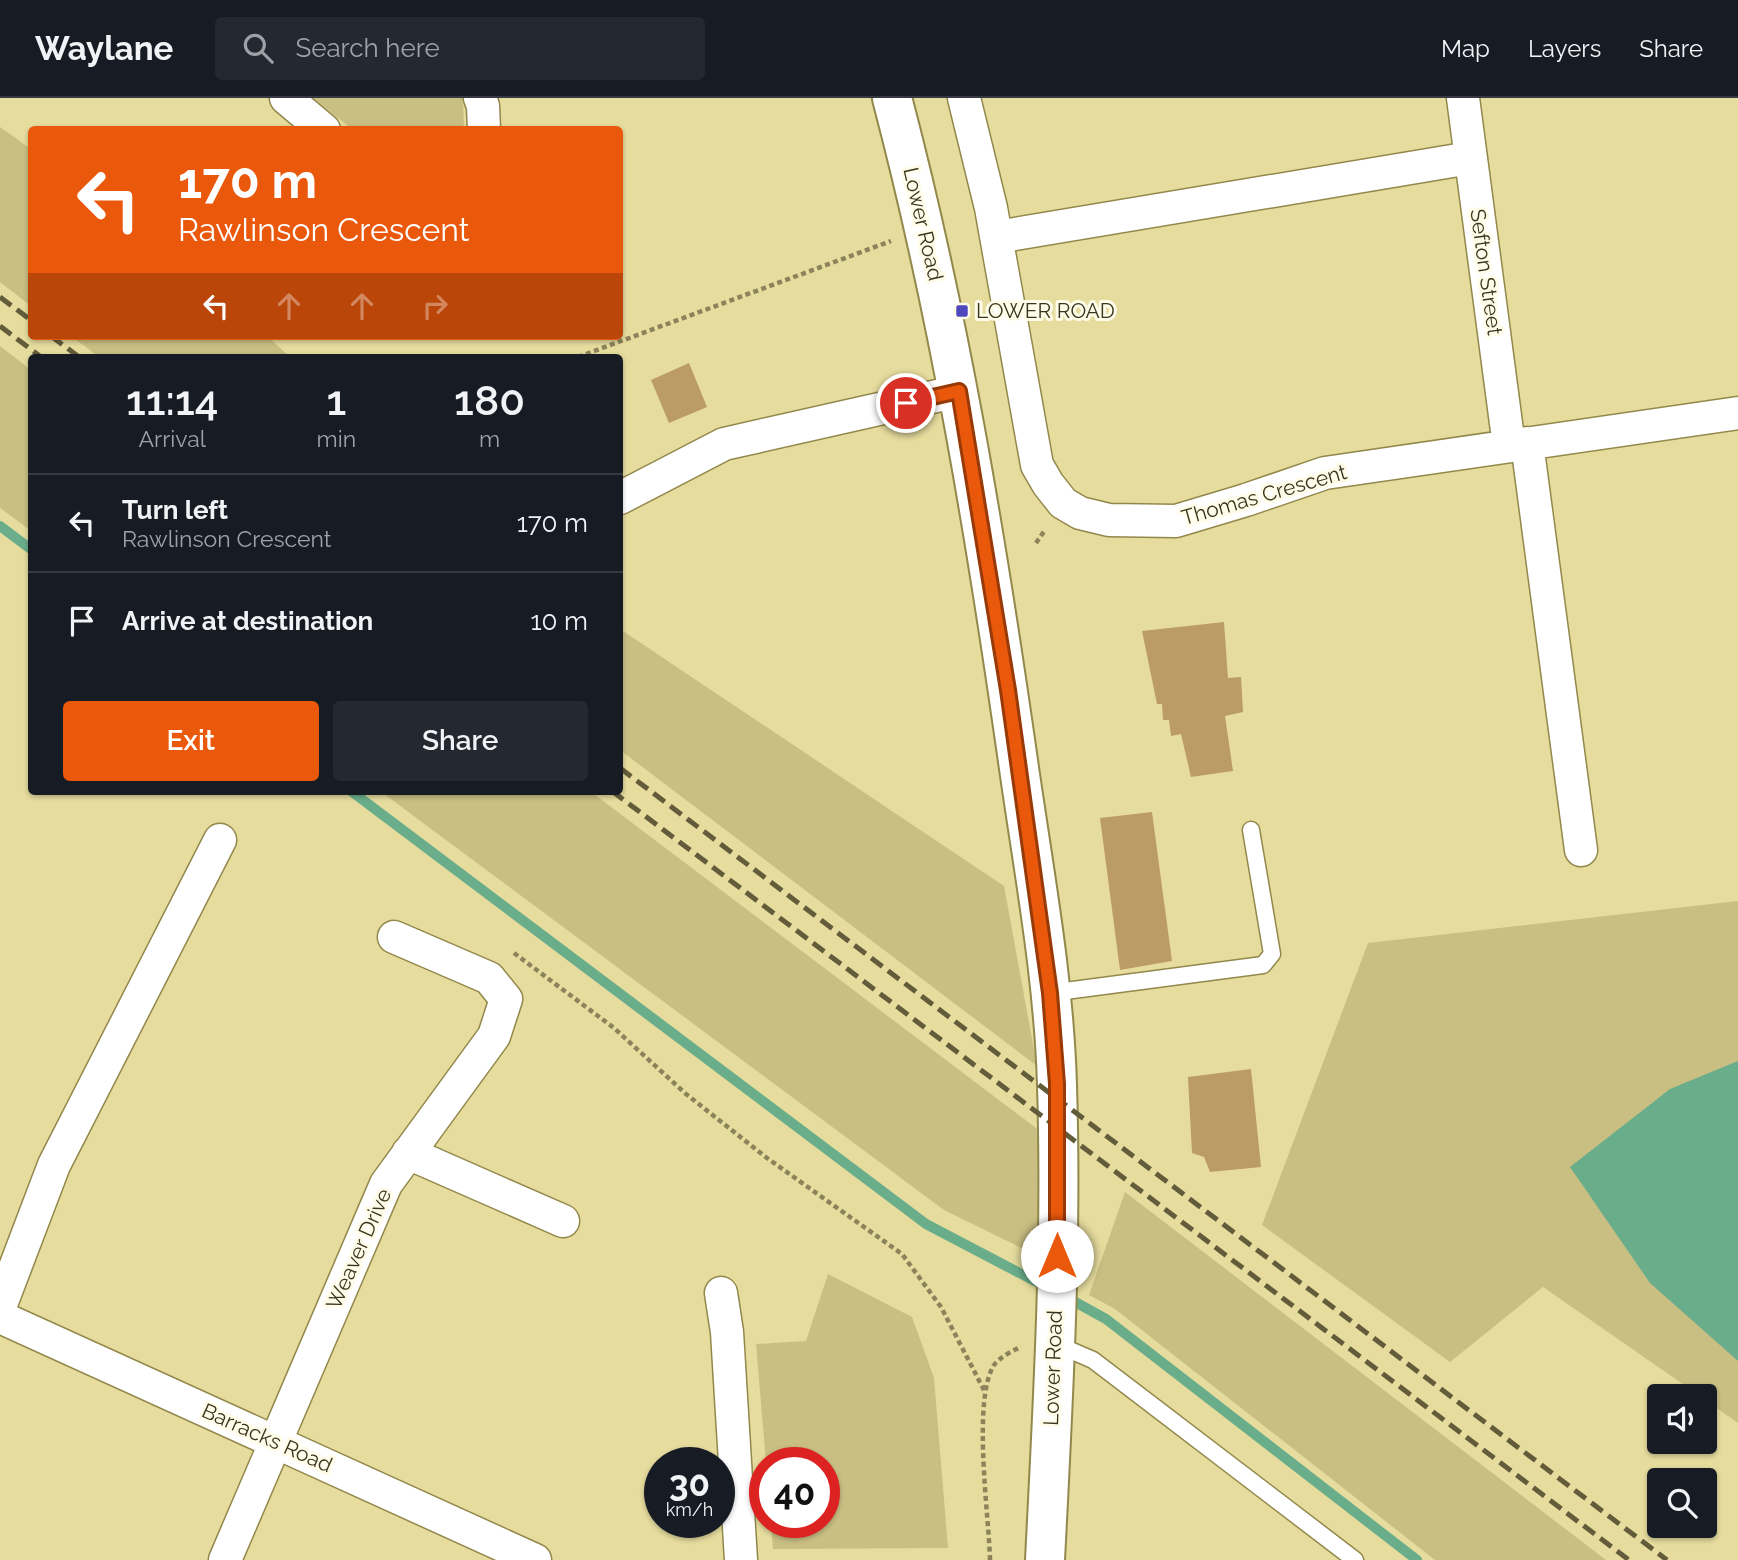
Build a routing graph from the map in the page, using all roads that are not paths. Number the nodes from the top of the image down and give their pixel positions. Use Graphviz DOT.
graph roads {
  1 [pos="286,98"];
  2 [pos="480,98"];
  3 [pos="892,98"];
  4 [pos="964,98"];
  5 [pos="1462,98"];
  6 [pos="319,126"];
  7 [pos="484,126"];
  8 [pos="1471,158"];
  9 [pos="997,237"];
  10 [pos="959,391"];
  11 [pos="1738,413"];
  12 [pos="1518,444"];
  13 [pos="623,496"];
  14 [pos="1251,830"];
  15 [pos="220,840"];
  16 [pos="1581,850"];
  17 [pos="394,937"];
  18 [pos="1050,993"];
  19 [pos="408,1153"];
  20 [pos="563,1221"];
  21 [pos="721,1293"];
  22 [pos="0,1307"];
  23 [pos="0,1317"];
  24 [pos="1055,1334"];
  25 [pos="276,1442"];
  26 [pos="225,1560"];
  27 [pos="535,1560"];
  28 [pos="741,1560"];
  29 [pos="1045,1560"];
  30 [pos="1355,1560"];
  1 -- 6 [label="street"];
  2 -- 7 [label="street"];
  3 -- 10 [label="street, Lower Road"];
  4 -- 9 [label="street, Thomas Crescent"];
  5 -- 8 [label="street, Sefton Street"];
  8 -- 9 [label="street"];
  8 -- 12 [label="street, Sefton Street"];
  9 -- 12 [label="street, Thomas Crescent"];
  10 -- 13 [label="street"];
  10 -- 18 [label="street, Lower Road"];
  11 -- 12 [label="street, Thomas Crescent"];
  12 -- 16 [label="street, Sefton Street"];
  14 -- 18 [label="lane"];
  15 -- 22 [label="street"];
  17 -- 19 [label="street, Weaver Drive"];
  18 -- 24 [label="street, Lower Road"];
  19 -- 20 [label="street"];
  19 -- 25 [label="street, Weaver Drive"];
  21 -- 28 [label="street"];
  23 -- 25 [label="street, Barracks Road"];
  24 -- 29 [label="street, Lower Road"];
  24 -- 30 [label="lane"];
  25 -- 26 [label="street, Weaver Drive"];
  25 -- 27 [label="street, Barracks Road"];
}
